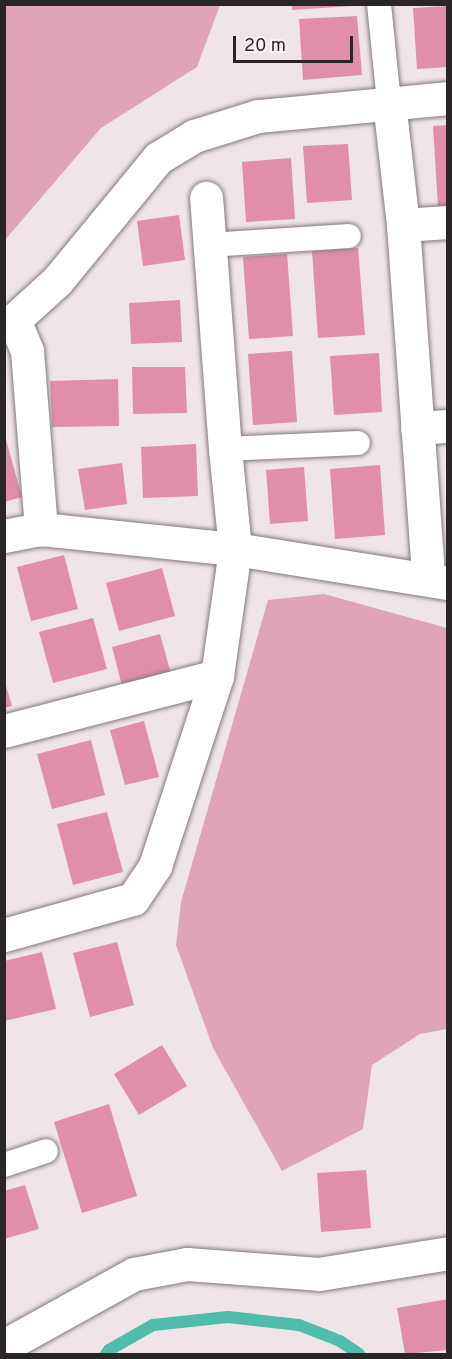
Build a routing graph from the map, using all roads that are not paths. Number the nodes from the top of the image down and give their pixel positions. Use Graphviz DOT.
graph roads {
  1 [pos="379,4"];
  2 [pos="447,98"];
  3 [pos="389,102"];
  4 [pos="206,198"];
  5 [pos="447,222"];
  6 [pos="403,225"];
  7 [pos="349,236"];
  8 [pos="209,244"];
  9 [pos="9,322"];
  10 [pos="432,427"];
  11 [pos="358,442"];
  12 [pos="225,449"];
  13 [pos="41,529"];
  14 [pos="4,536"];
  15 [pos="236,549"];
  16 [pos="438,580"];
  17 [pos="217,676"];
  18 [pos="4,731"];
  19 [pos="4,935"];
  20 [pos="46,1151"];
  21 [pos="4,1165"];
  22 [pos="447,1253"];
  23 [pos="4,1346"];
  1 -- 3 [label="lane"];
  2 -- 3 [label="street"];
  3 -- 6 [label="street"];
  3 -- 9 [label="street"];
  4 -- 8 [label="street"];
  5 -- 6 [label="street"];
  6 -- 10 [label="street"];
  7 -- 8 [label="lane"];
  8 -- 12 [label="street"];
  9 -- 13 [label="street"];
  10 -- 16 [label="street"];
  11 -- 12 [label="lane"];
  12 -- 15 [label="street"];
  13 -- 14 [label="street"];
  13 -- 15 [label="street"];
  15 -- 16 [label="street"];
  15 -- 17 [label="street"];
  17 -- 18 [label="street"];
  17 -- 19 [label="street"];
  20 -- 21 [label="lane"];
  22 -- 23 [label="street"];
}
